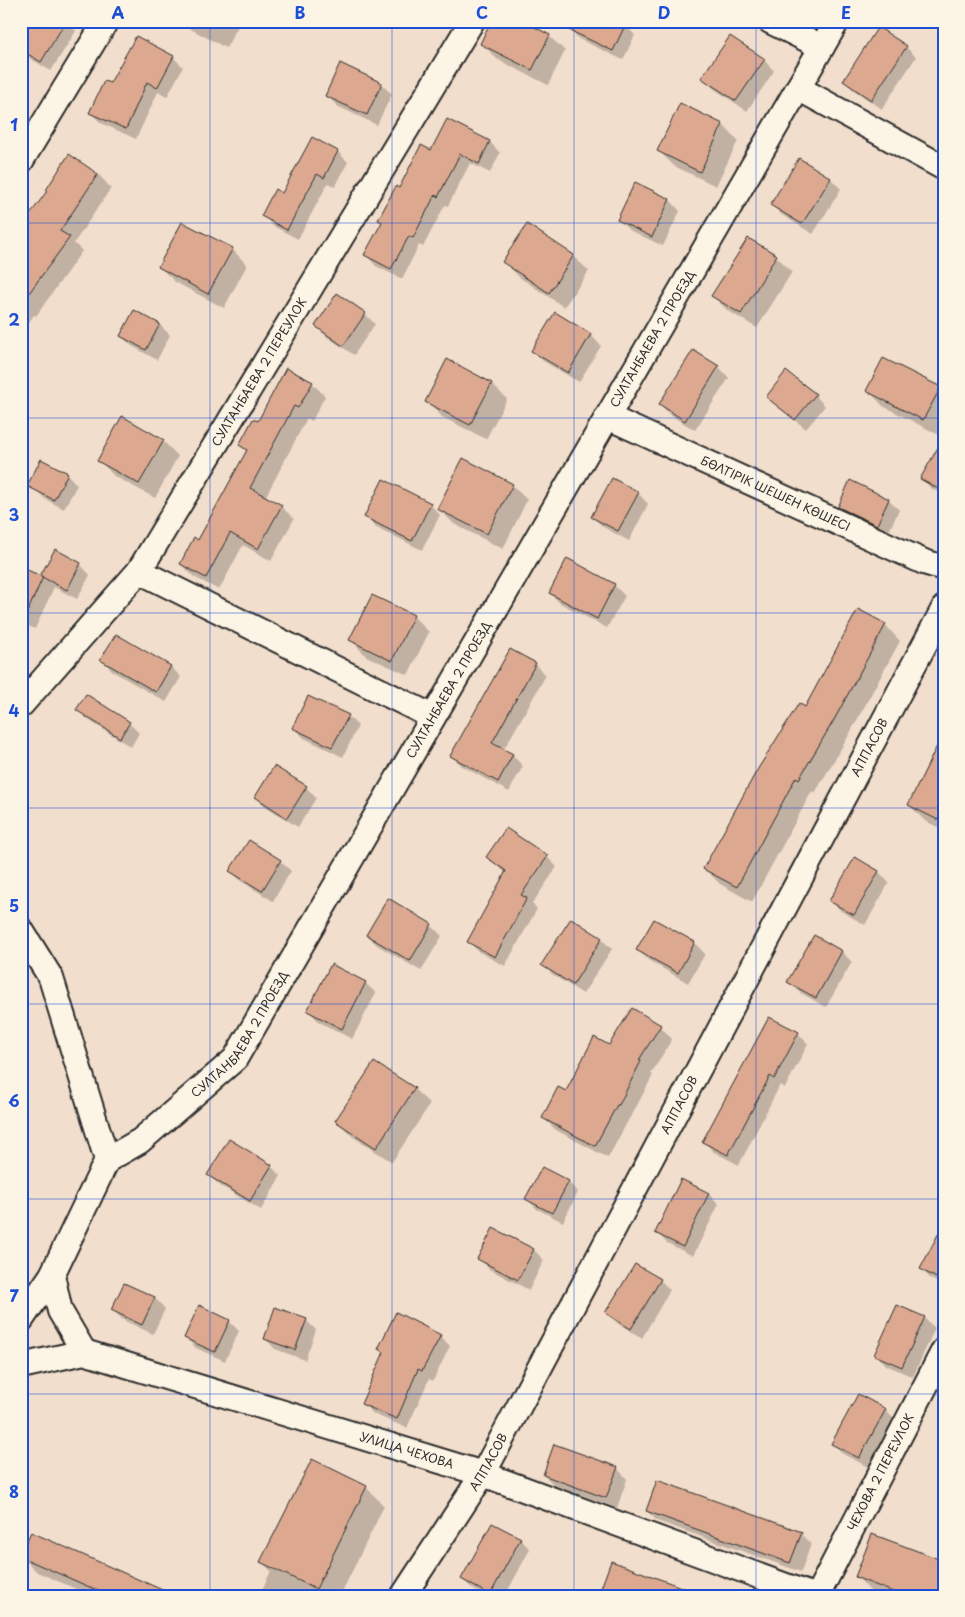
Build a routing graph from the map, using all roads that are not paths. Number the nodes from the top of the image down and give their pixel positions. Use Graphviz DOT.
graph roads {
  1 [pos="106,21"];
  2 [pos="472,21"];
  3 [pos="770,21"];
  4 [pos="837,21"];
  5 [pos="822,46"];
  6 [pos="798,88"];
  7 [pos="21,161"];
  8 [pos="944,168"];
  9 [pos="608,417"];
  10 [pos="944,568"];
  11 [pos="139,571"];
  12 [pos="944,608"];
  13 [pos="21,705"];
  14 [pos="433,717"];
  15 [pos="21,930"];
  16 [pos="107,1160"];
  17 [pos="52,1275"];
  18 [pos="21,1320"];
  19 [pos="944,1350"];
  20 [pos="84,1352"];
  21 [pos="21,1366"];
  22 [pos="483,1474"];
  23 [pos="403,1596"];
  24 [pos="813,1596"];
  25 [pos="817,1596"];
  1 -- 7 [label="street"];
  2 -- 11 [label="street, СУЛТАНБАЕВА 2 ПЕРЕУЛОК"];
  3 -- 5 [label="street"];
  4 -- 5 [label="street, СУЛТАНБАЕВА 2 ПРОЕЗД"];
  5 -- 6 [label="street, СУЛТАНБАЕВА 2 ПРОЕЗД"];
  6 -- 8 [label="street"];
  6 -- 9 [label="street, СУЛТАНБАЕВА 2 ПРОЕЗД"];
  9 -- 10 [label="street, БӨЛТІРІК ШЕШЕН КӨШЕСІ"];
  9 -- 14 [label="street, СУЛТАНБАЕВА 2 ПРОЕЗД"];
  11 -- 13 [label="street, СУЛТАНБАЕВА 2 ПЕРЕУЛОК"];
  11 -- 14 [label="street"];
  12 -- 22 [label="street, АППАСОВ"];
  14 -- 16 [label="street, СУЛТАНБАЕВА 2 ПРОЕЗД"];
  15 -- 16 [label="street"];
  16 -- 17 [label="street"];
  17 -- 18 [label="street"];
  17 -- 20 [label="street"];
  19 -- 25 [label="street, ЧЕХОВА 2 ПЕРЕУЛОК"];
  20 -- 21 [label="street, УЛИЦА ЧЕХОВА"];
  20 -- 22 [label="street, УЛИЦА ЧЕХОВА"];
  22 -- 23 [label="street, АППАСОВ"];
  22 -- 24 [label="street, УЛИЦА ЧЕХОВА"];
}
